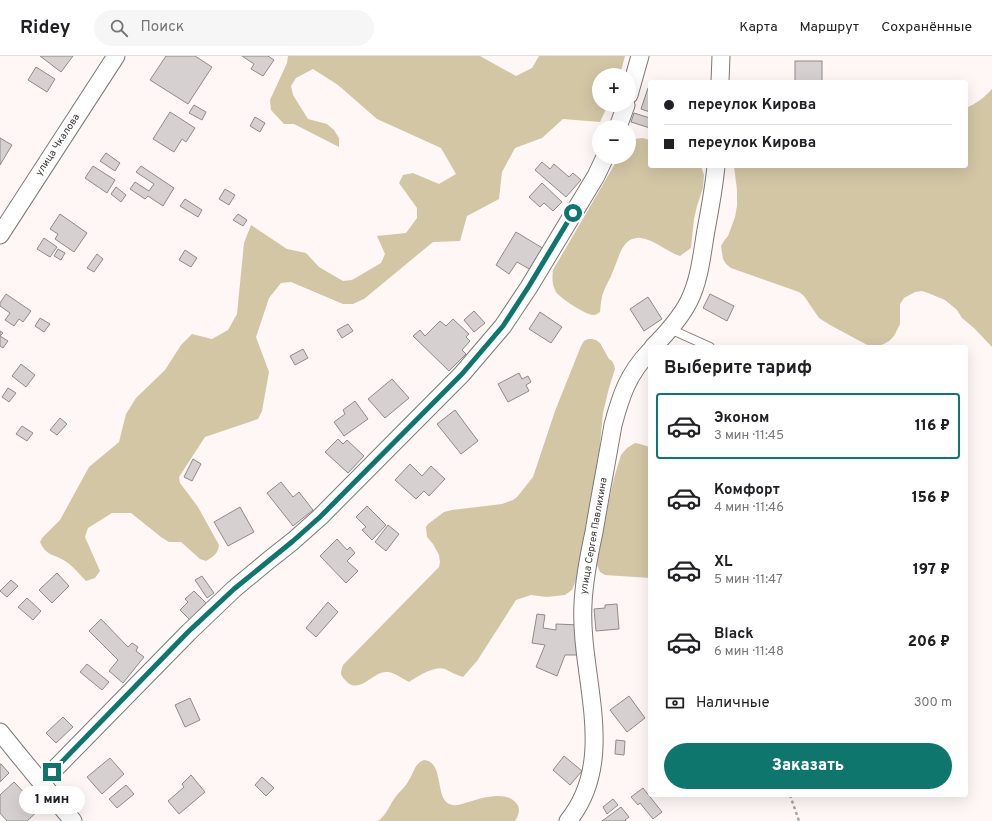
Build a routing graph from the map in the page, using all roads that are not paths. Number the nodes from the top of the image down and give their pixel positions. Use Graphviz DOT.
graph roads {
  1 [pos="116,56"];
  2 [pos="640,56"];
  3 [pos="721,56"];
  4 [pos="636,70"];
  5 [pos="720,80"];
  6 [pos="602,164"];
  7 [pos="716,168"];
  8 [pos="0,235"];
  9 [pos="670,329"];
  10 [pos="655,345"];
  11 [pos="706,345"];
  12 [pos="648,353"];
  13 [pos="0,732"];
  14 [pos="42,782"];
  15 [pos="73,821"];
  16 [pos="568,821"];
  1 -- 8 [label="street, улица Чкалова"];
  2 -- 4 [label="street"];
  3 -- 5 [label="street"];
  6 -- 14 [label="street"];
  7 -- 9 [label="street"];
  9 -- 10 [label="street"];
  9 -- 11 [label="lane"];
  12 -- 16 [label="street, улица Сергея Павлихина"];
  13 -- 14 [label="street"];
  14 -- 15 [label="street"];
}
